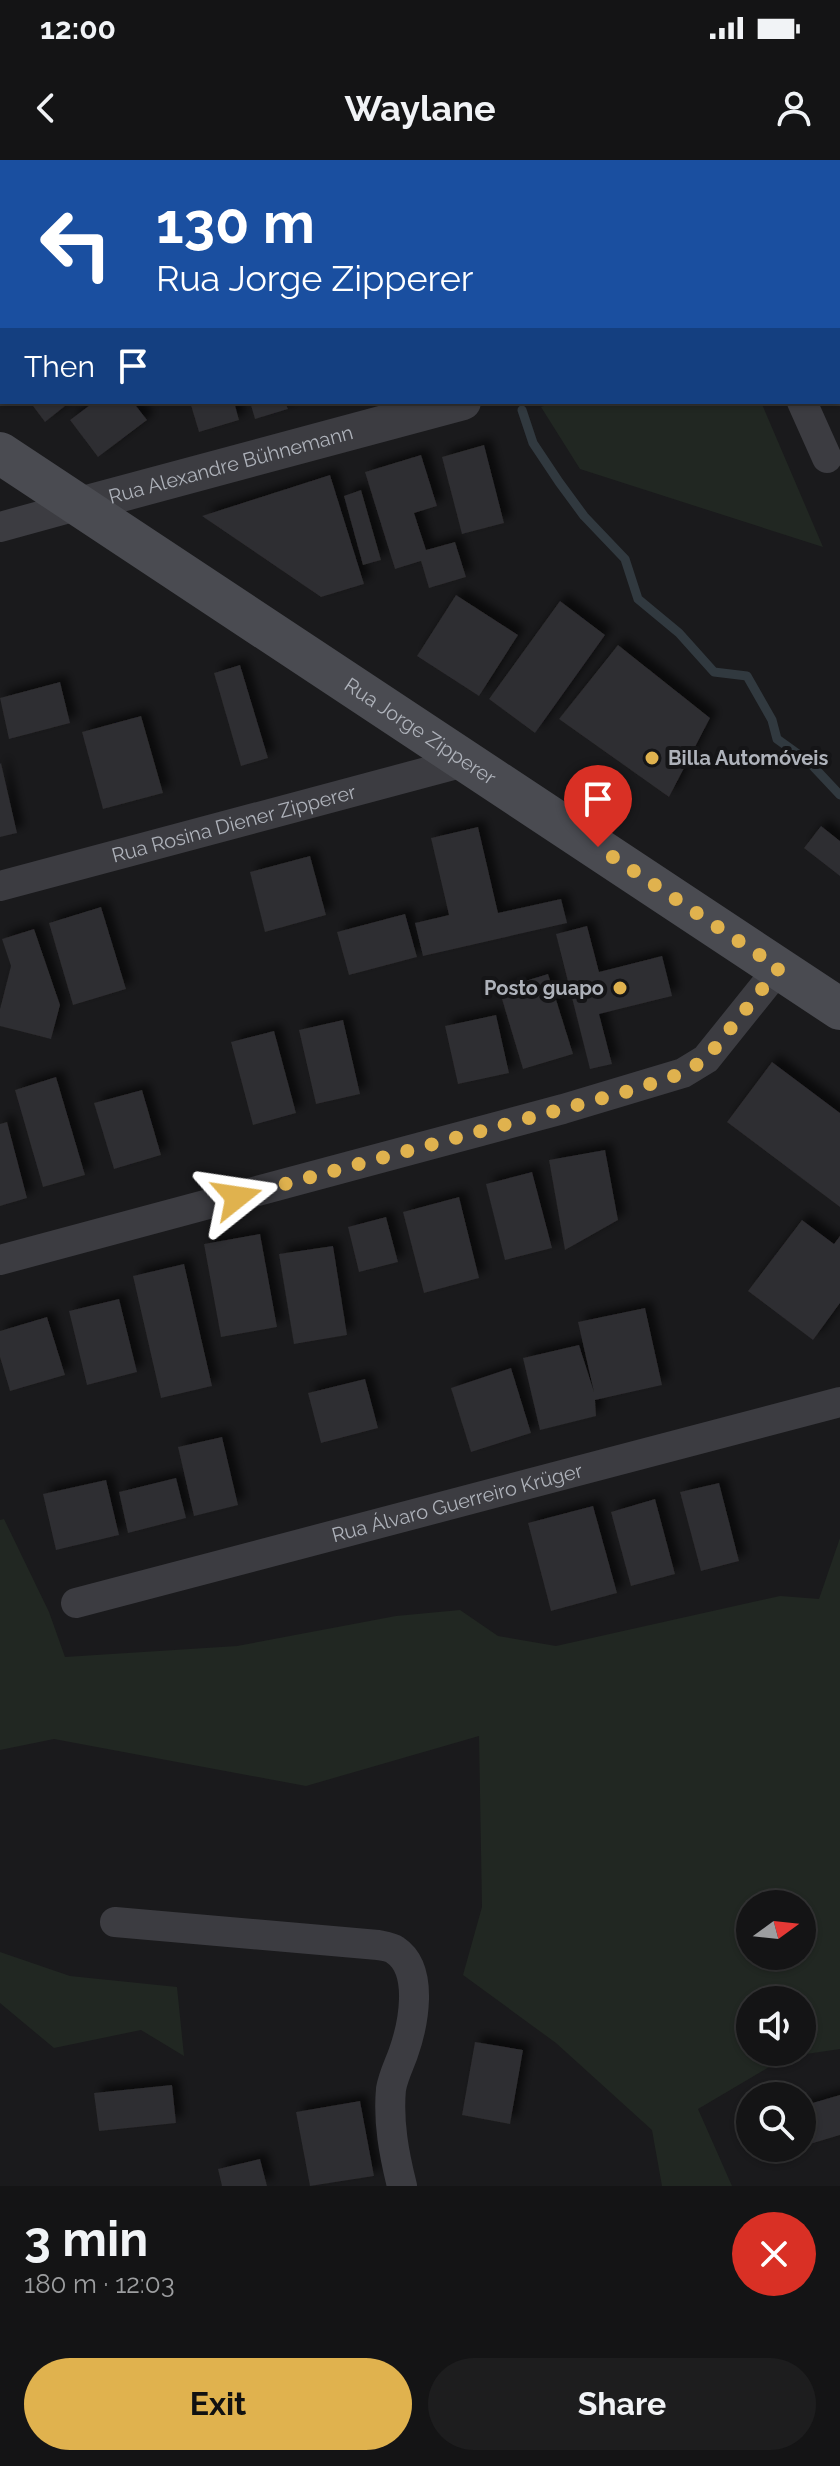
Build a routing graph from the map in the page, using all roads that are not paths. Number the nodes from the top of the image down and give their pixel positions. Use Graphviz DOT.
graph roads {
  1 [pos="456,404"];
  2 [pos="803,404"];
  3 [pos="0,453"];
  4 [pos="827,458"];
  5 [pos="80,505"];
  6 [pos="0,527"];
  7 [pos="468,761"];
  8 [pos="0,886"];
  9 [pos="779,968"];
  10 [pos="840,1009"];
  11 [pos="0,1260"];
  12 [pos="840,1402"];
  13 [pos="76,1603"];
  14 [pos="115,1922"];
  15 [pos="402,2186"];
  1 -- 5 [label="street, Rua Alexandre Bühnemann"];
  2 -- 4 [label="street"];
  3 -- 5 [label="main road, Rua Jorge Zipperer"];
  5 -- 6 [label="street, Rua Alexandre Bühnemann"];
  5 -- 7 [label="main road, Rua Jorge Zipperer"];
  7 -- 8 [label="street, Rua Rosina Diener Zipperer"];
  7 -- 9 [label="main road, Rua Jorge Zipperer"];
  9 -- 10 [label="main road, Rua Jorge Zipperer"];
  9 -- 11 [label="street"];
  12 -- 13 [label="street, Rua Álvaro Guerreiro Krüger"];
  14 -- 15 [label="street"];
}
